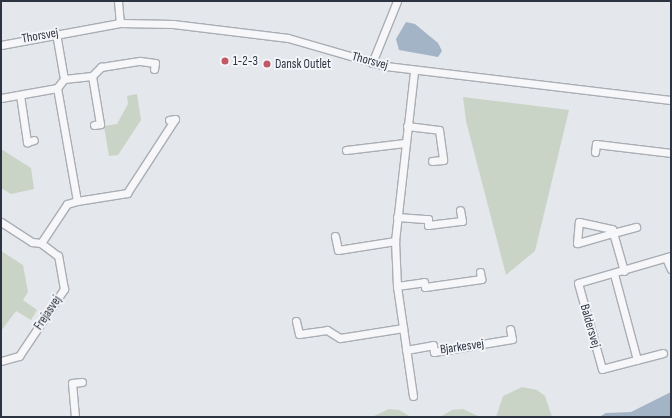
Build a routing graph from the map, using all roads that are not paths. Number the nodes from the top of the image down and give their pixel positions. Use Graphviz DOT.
graph roads {
  1 [pos="118,1"];
  2 [pos="397,1"];
  3 [pos="120,23"];
  4 [pos="56,33"];
  5 [pos="1,45"];
  6 [pos="372,63"];
  7 [pos="154,69"];
  8 [pos="414,71"];
  9 [pos="92,76"];
  10 [pos="64,79"];
  11 [pos="57,88"];
  12 [pos="20,95"];
  13 [pos="1,98"];
  14 [pos="671,100"];
  15 [pos="169,120"];
  16 [pos="94,125"];
  17 [pos="407,126"];
  18 [pos="34,140"];
  19 [pos="405,143"];
  20 [pos="346,150"];
  21 [pos="595,152"];
  22 [pos="671,153"];
  23 [pos="432,161"];
  24 [pos="77,201"];
  25 [pos="460,210"];
  26 [pos="396,216"];
  27 [pos="1,222"];
  28 [pos="636,227"];
  29 [pos="613,233"];
  30 [pos="336,236"];
  31 [pos="395,242"];
  32 [pos="41,243"];
  33 [pos="669,257"];
  34 [pos="671,269"];
  35 [pos="624,271"];
  36 [pos="480,272"];
  37 [pos="614,274"];
  38 [pos="397,286"];
  39 [pos="296,321"];
  40 [pos="403,328"];
  41 [pos="510,329"];
  42 [pos="406,350"];
  43 [pos="663,353"];
  44 [pos="637,360"];
  45 [pos="1,361"];
  46 [pos="82,382"];
  47 [pos="413,396"];
  48 [pos="75,417"];
  1 -- 3 [label="street"];
  2 -- 6 [label="street"];
  3 -- 4 [label="street, Thorsvej"];
  3 -- 6 [label="street, Thorsvej"];
  4 -- 5 [label="street, Thorsvej"];
  4 -- 10 [label="street"];
  6 -- 8 [label="street, Thorsvej"];
  7 -- 9 [label="street"];
  8 -- 14 [label="street, Thorsvej"];
  8 -- 17 [label="street"];
  9 -- 10 [label="street"];
  9 -- 16 [label="street"];
  10 -- 11 [label="street"];
  11 -- 12 [label="street"];
  11 -- 24 [label="street"];
  12 -- 13 [label="street"];
  12 -- 18 [label="street"];
  15 -- 24 [label="street"];
  17 -- 19 [label="street"];
  17 -- 23 [label="street"];
  19 -- 20 [label="street"];
  19 -- 26 [label="street"];
  21 -- 22 [label="street"];
  24 -- 32 [label="street"];
  25 -- 26 [label="street"];
  26 -- 31 [label="street"];
  27 -- 32 [label="street, Frejasvej"];
  28 -- 29 [label="street"];
  29 -- 29 [label="street"];
  29 -- 35 [label="street"];
  30 -- 31 [label="street"];
  31 -- 38 [label="street"];
  32 -- 45 [label="street, Frejasvej"];
  33 -- 34 [label="street, Baldersvej"];
  33 -- 35 [label="street, Baldersvej"];
  35 -- 37 [label="street, Baldersvej"];
  36 -- 38 [label="street"];
  37 -- 44 [label="street"];
  37 -- 44 [label="street, Baldersvej"];
  38 -- 40 [label="street"];
  39 -- 40 [label="street"];
  40 -- 42 [label="street"];
  41 -- 42 [label="street, Bjarkesvej"];
  42 -- 47 [label="street"];
  43 -- 44 [label="street, Baldersvej"];
  46 -- 48 [label="street"];
}
